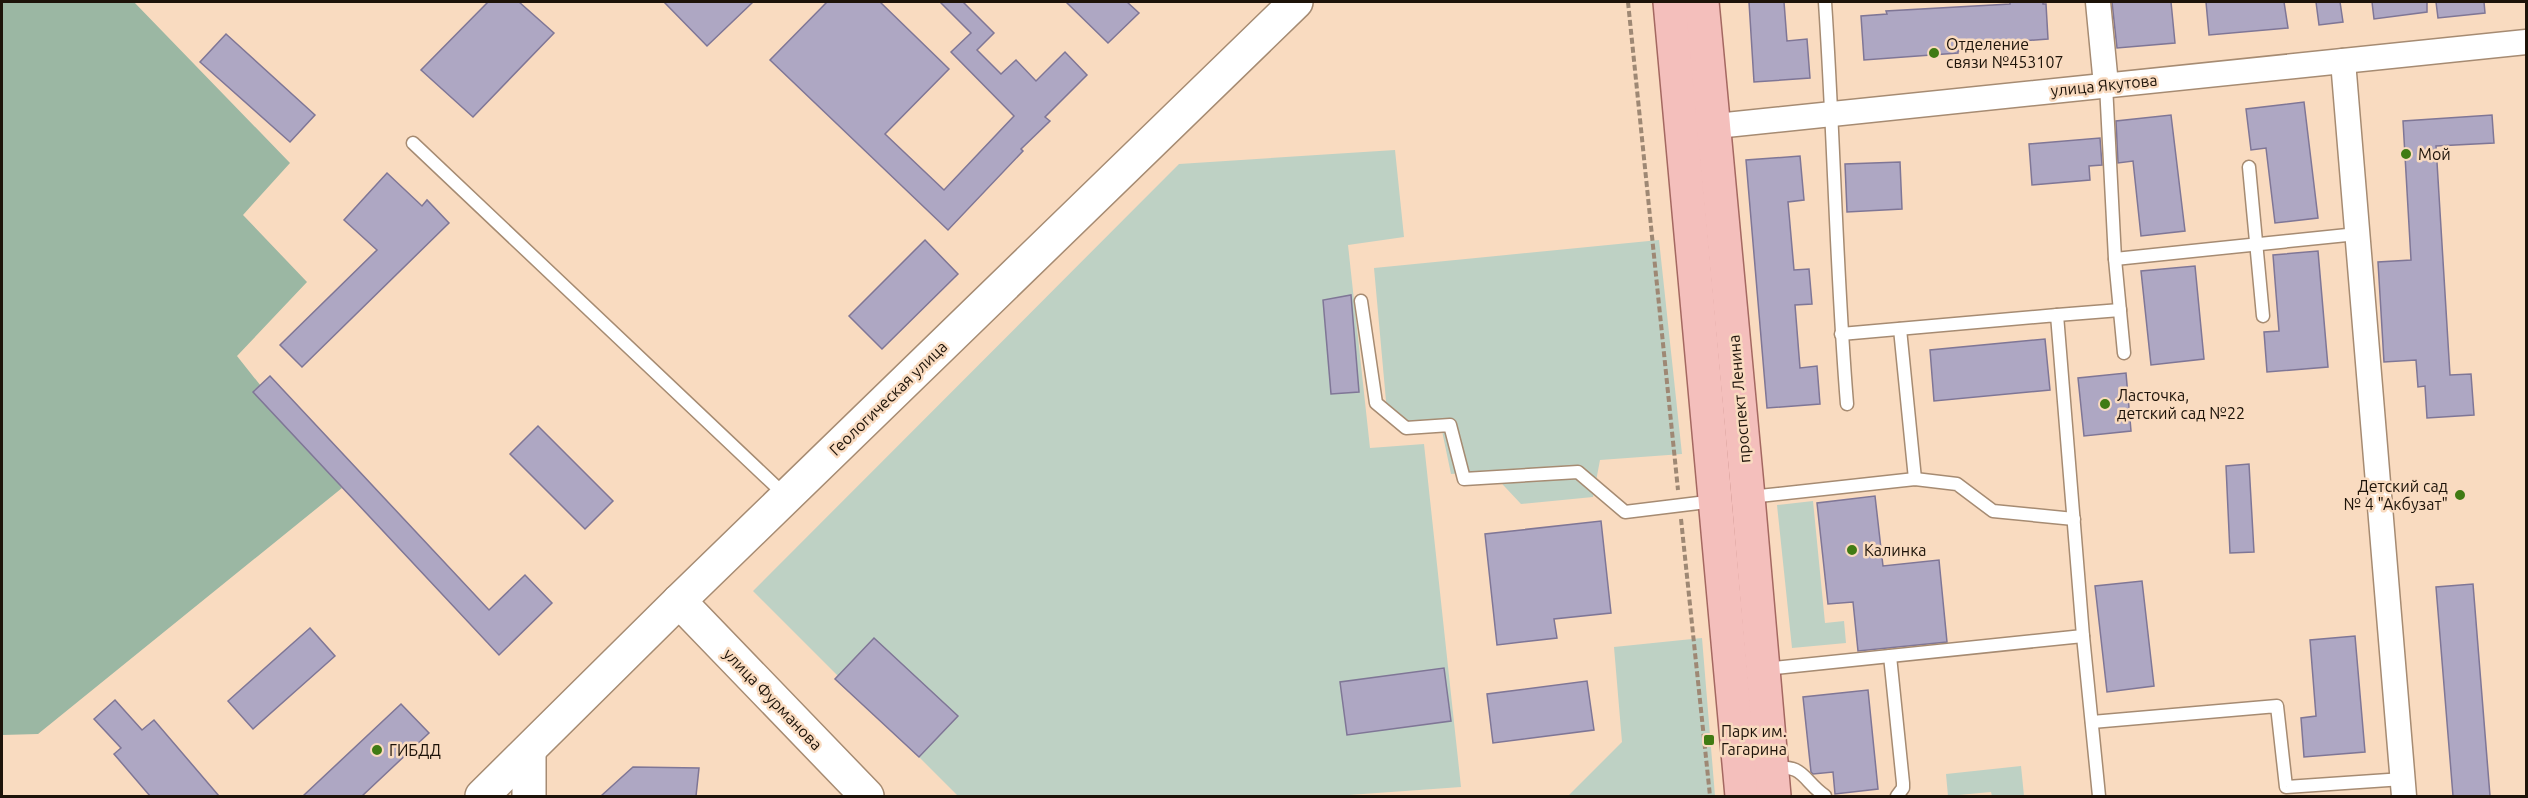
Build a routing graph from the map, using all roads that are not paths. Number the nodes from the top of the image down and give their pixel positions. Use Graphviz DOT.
graph roads {
  1 [pos="1296,2"];
  2 [pos="1670,2"];
  3 [pos="1702,2"];
  4 [pos="1825,2"];
  5 [pos="2098,2"];
  6 [pos="2526,42"];
  7 [pos="2343,61"];
  8 [pos="2106,85"];
  9 [pos="1833,114"];
  10 [pos="1715,126"];
  11 [pos="1682,130"];
  12 [pos="413,143"];
  13 [pos="2249,167"];
  14 [pos="2357,234"];
  15 [pos="2256,244"];
  16 [pos="2115,259"];
  17 [pos="1361,301"];
  18 [pos="2120,310"];
  19 [pos="2057,315"];
  20 [pos="2263,316"];
  21 [pos="1900,329"];
  22 [pos="1841,334"];
  23 [pos="2124,353"];
  24 [pos="1847,404"];
  25 [pos="1916,479"];
  26 [pos="786,496"];
  27 [pos="1748,497"];
  28 [pos="1716,501"];
  29 [pos="2074,519"];
  30 [pos="679,601"];
  31 [pos="2083,636"];
  32 [pos="1890,656"];
  33 [pos="1762,670"];
  34 [pos="2092,722"];
  35 [pos="529,751"];
  36 [pos="1772,782"];
  37 [pos="2404,788"];
  38 [pos="2286,792"];
  39 [pos="482,796"];
  40 [pos="529,796"];
  41 [pos="867,796"];
  42 [pos="1742,796"];
  43 [pos="1825,796"];
  44 [pos="1897,796"];
  45 [pos="2099,796"];
  1 -- 26 [label="main road, Геологическая улица"];
  2 -- 11 [label="main road, проспект Ленина"];
  3 -- 10 [label="main road, проспект Ленина"];
  4 -- 9 [label="lane"];
  5 -- 8 [label="street"];
  6 -- 7 [label="street, улица Якутова"];
  7 -- 8 [label="street, улица Якутова"];
  7 -- 14 [label="street"];
  8 -- 9 [label="street, улица Якутова"];
  8 -- 16 [label="lane"];
  9 -- 10 [label="street, улица Якутова"];
  9 -- 22 [label="lane"];
  10 -- 11 [label="street, улица Якутова"];
  10 -- 27 [label="main road, проспект Ленина"];
  11 -- 28 [label="main road, проспект Ленина"];
  12 -- 26 [label="lane"];
  13 -- 15 [label="lane"];
  14 -- 15 [label="lane"];
  14 -- 37 [label="street"];
  15 -- 16 [label="lane"];
  15 -- 20 [label="lane"];
  16 -- 18 [label="lane"];
  17 -- 28 [label="lane"];
  18 -- 19 [label="lane"];
  18 -- 23 [label="lane"];
  19 -- 21 [label="lane"];
  19 -- 29 [label="lane"];
  21 -- 22 [label="lane"];
  21 -- 25 [label="lane"];
  22 -- 24 [label="lane"];
  25 -- 27 [label="lane"];
  25 -- 29 [label="lane"];
  26 -- 30 [label="main road, Геологическая улица"];
  27 -- 33 [label="main road, проспект Ленина"];
  28 -- 42 [label="main road, проспект Ленина"];
  29 -- 31 [label="lane"];
  30 -- 35 [label="main road, Геологическая улица"];
  30 -- 41 [label="main road, улица Фурманова"];
  31 -- 32 [label="lane"];
  31 -- 34 [label="lane"];
  32 -- 33 [label="lane"];
  32 -- 44 [label="lane"];
  33 -- 36 [label="main road, проспект Ленина"];
  34 -- 38 [label="lane"];
  34 -- 45 [label="lane"];
  35 -- 39 [label="main road, Геологическая улица"];
  35 -- 40 [label="main road"];
  36 -- 43 [label="lane"];
  37 -- 38 [label="lane"];
}
